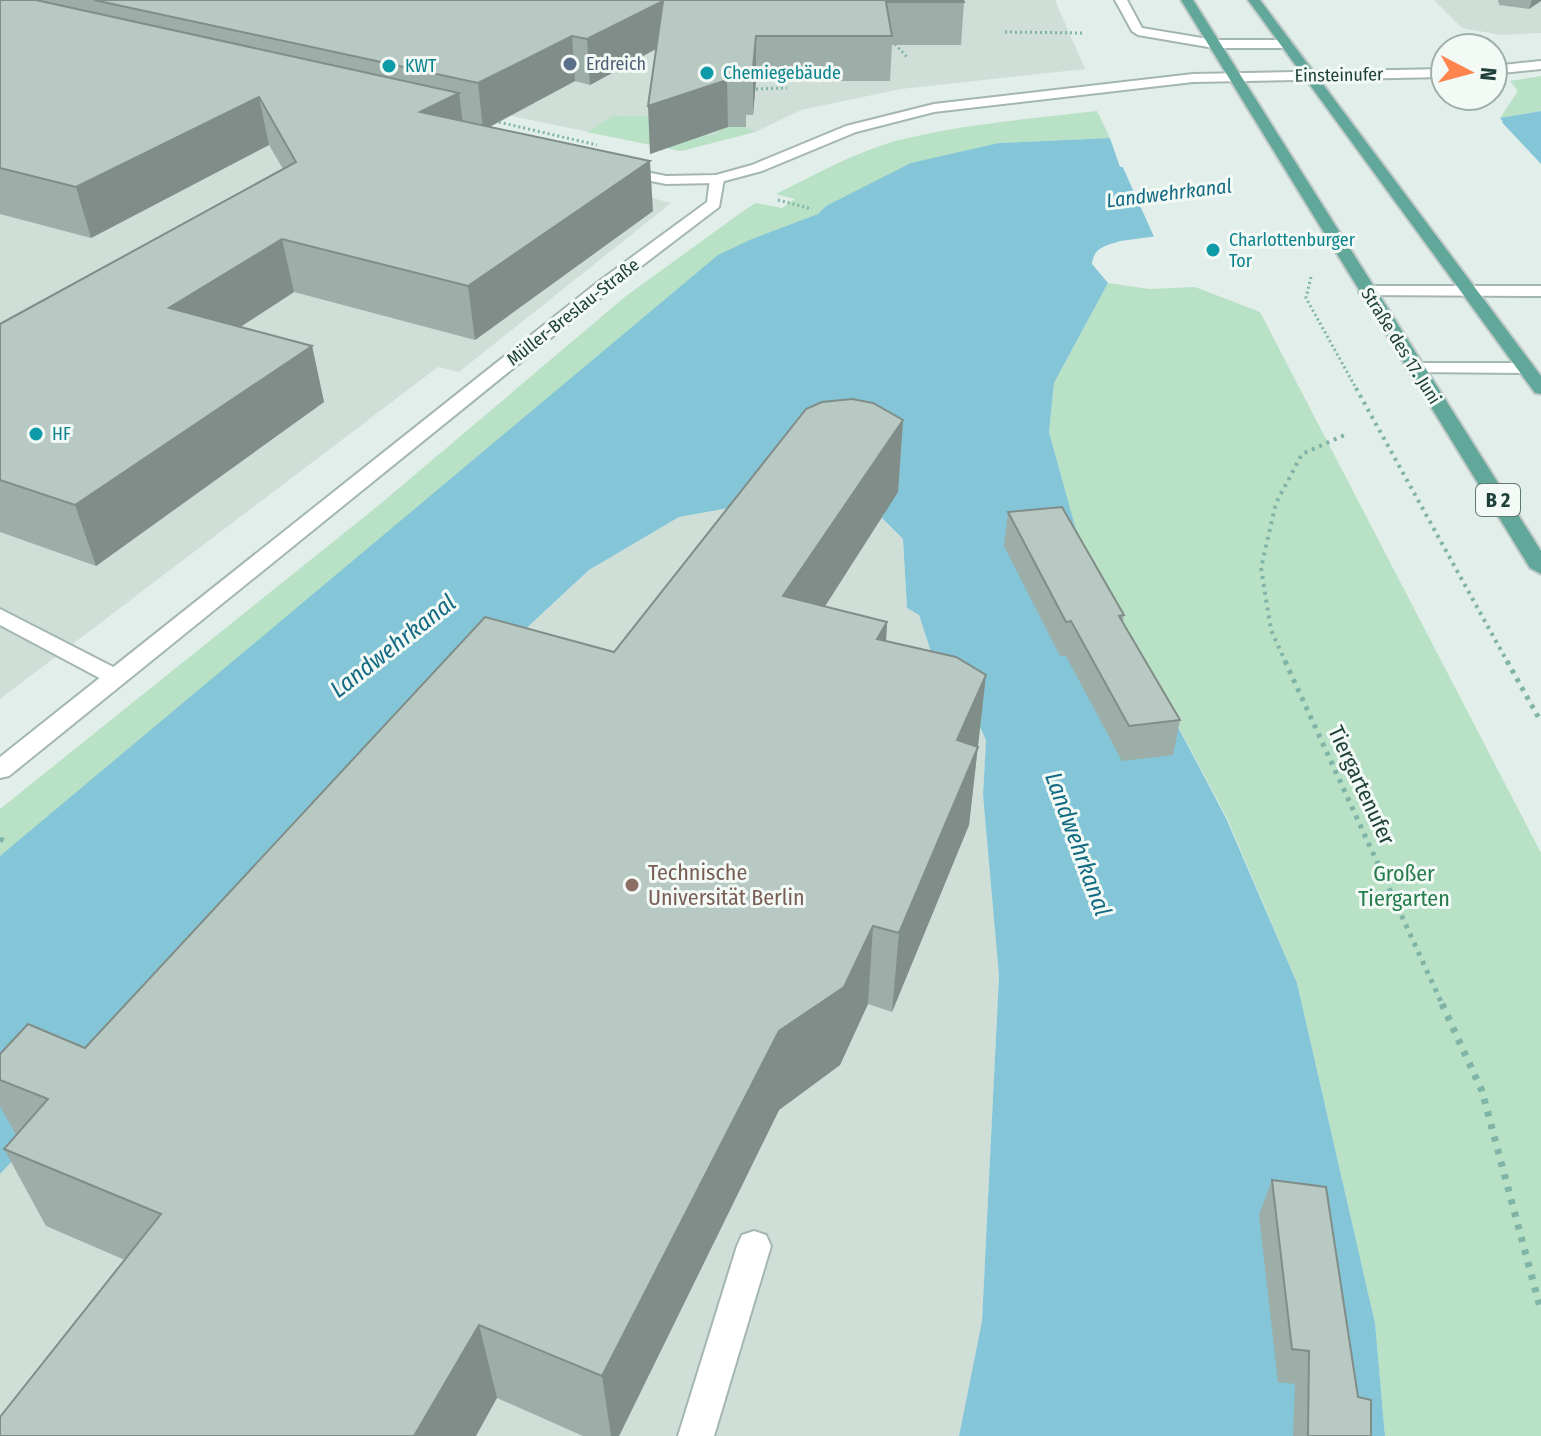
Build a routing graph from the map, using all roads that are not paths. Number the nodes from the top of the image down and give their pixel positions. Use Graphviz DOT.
graph roads {
  1 [pos="1121,0"];
  2 [pos="1187,0"];
  3 [pos="1254,0"];
  4 [pos="1214,44"];
  5 [pos="1287,44"];
  6 [pos="1541,65"];
  7 [pos="1509,68"];
  8 [pos="1429,73"];
  9 [pos="1233,76"];
  10 [pos="1310,76"];
  11 [pos="600,166"];
  12 [pos="717,179"];
  13 [pos="1367,291"];
  14 [pos="1469,291"];
  15 [pos="1541,291"];
  16 [pos="1415,368"];
  17 [pos="1525,368"];
  18 [pos="1541,389"];
  19 [pos="1541,568"];
  20 [pos="0,616"];
  21 [pos="115,677"];
  22 [pos="0,770"];
  23 [pos="754,1246"];
  24 [pos="696,1436"];
  1 -- 4 [label="street"];
  2 -- 4 [label="main road, Straße des 17. Juni / B 2"];
  3 -- 5 [label="main road"];
  4 -- 5 [label="street"];
  4 -- 9 [label="main road, Straße des 17. Juni / B 2"];
  5 -- 10 [label="main road"];
  6 -- 7 [label="street"];
  8 -- 10 [label="street, Einsteinufer"];
  9 -- 10 [label="street, Einsteinufer"];
  9 -- 12 [label="street"];
  9 -- 13 [label="main road, Straße des 17. Juni / B 2"];
  10 -- 14 [label="main road"];
  11 -- 12 [label="street"];
  12 -- 21 [label="street, Müller-Breslau-Straße"];
  13 -- 14 [label="street"];
  13 -- 16 [label="main road, Straße des 17. Juni / B 2"];
  14 -- 15 [label="street"];
  14 -- 17 [label="main road"];
  16 -- 17 [label="street"];
  16 -- 19 [label="main road, Straße des 17. Juni / B 2"];
  17 -- 18 [label="main road"];
  20 -- 21 [label="street"];
  21 -- 22 [label="street, Müller-Breslau-Straße"];
  23 -- 24 [label="street"];
}
